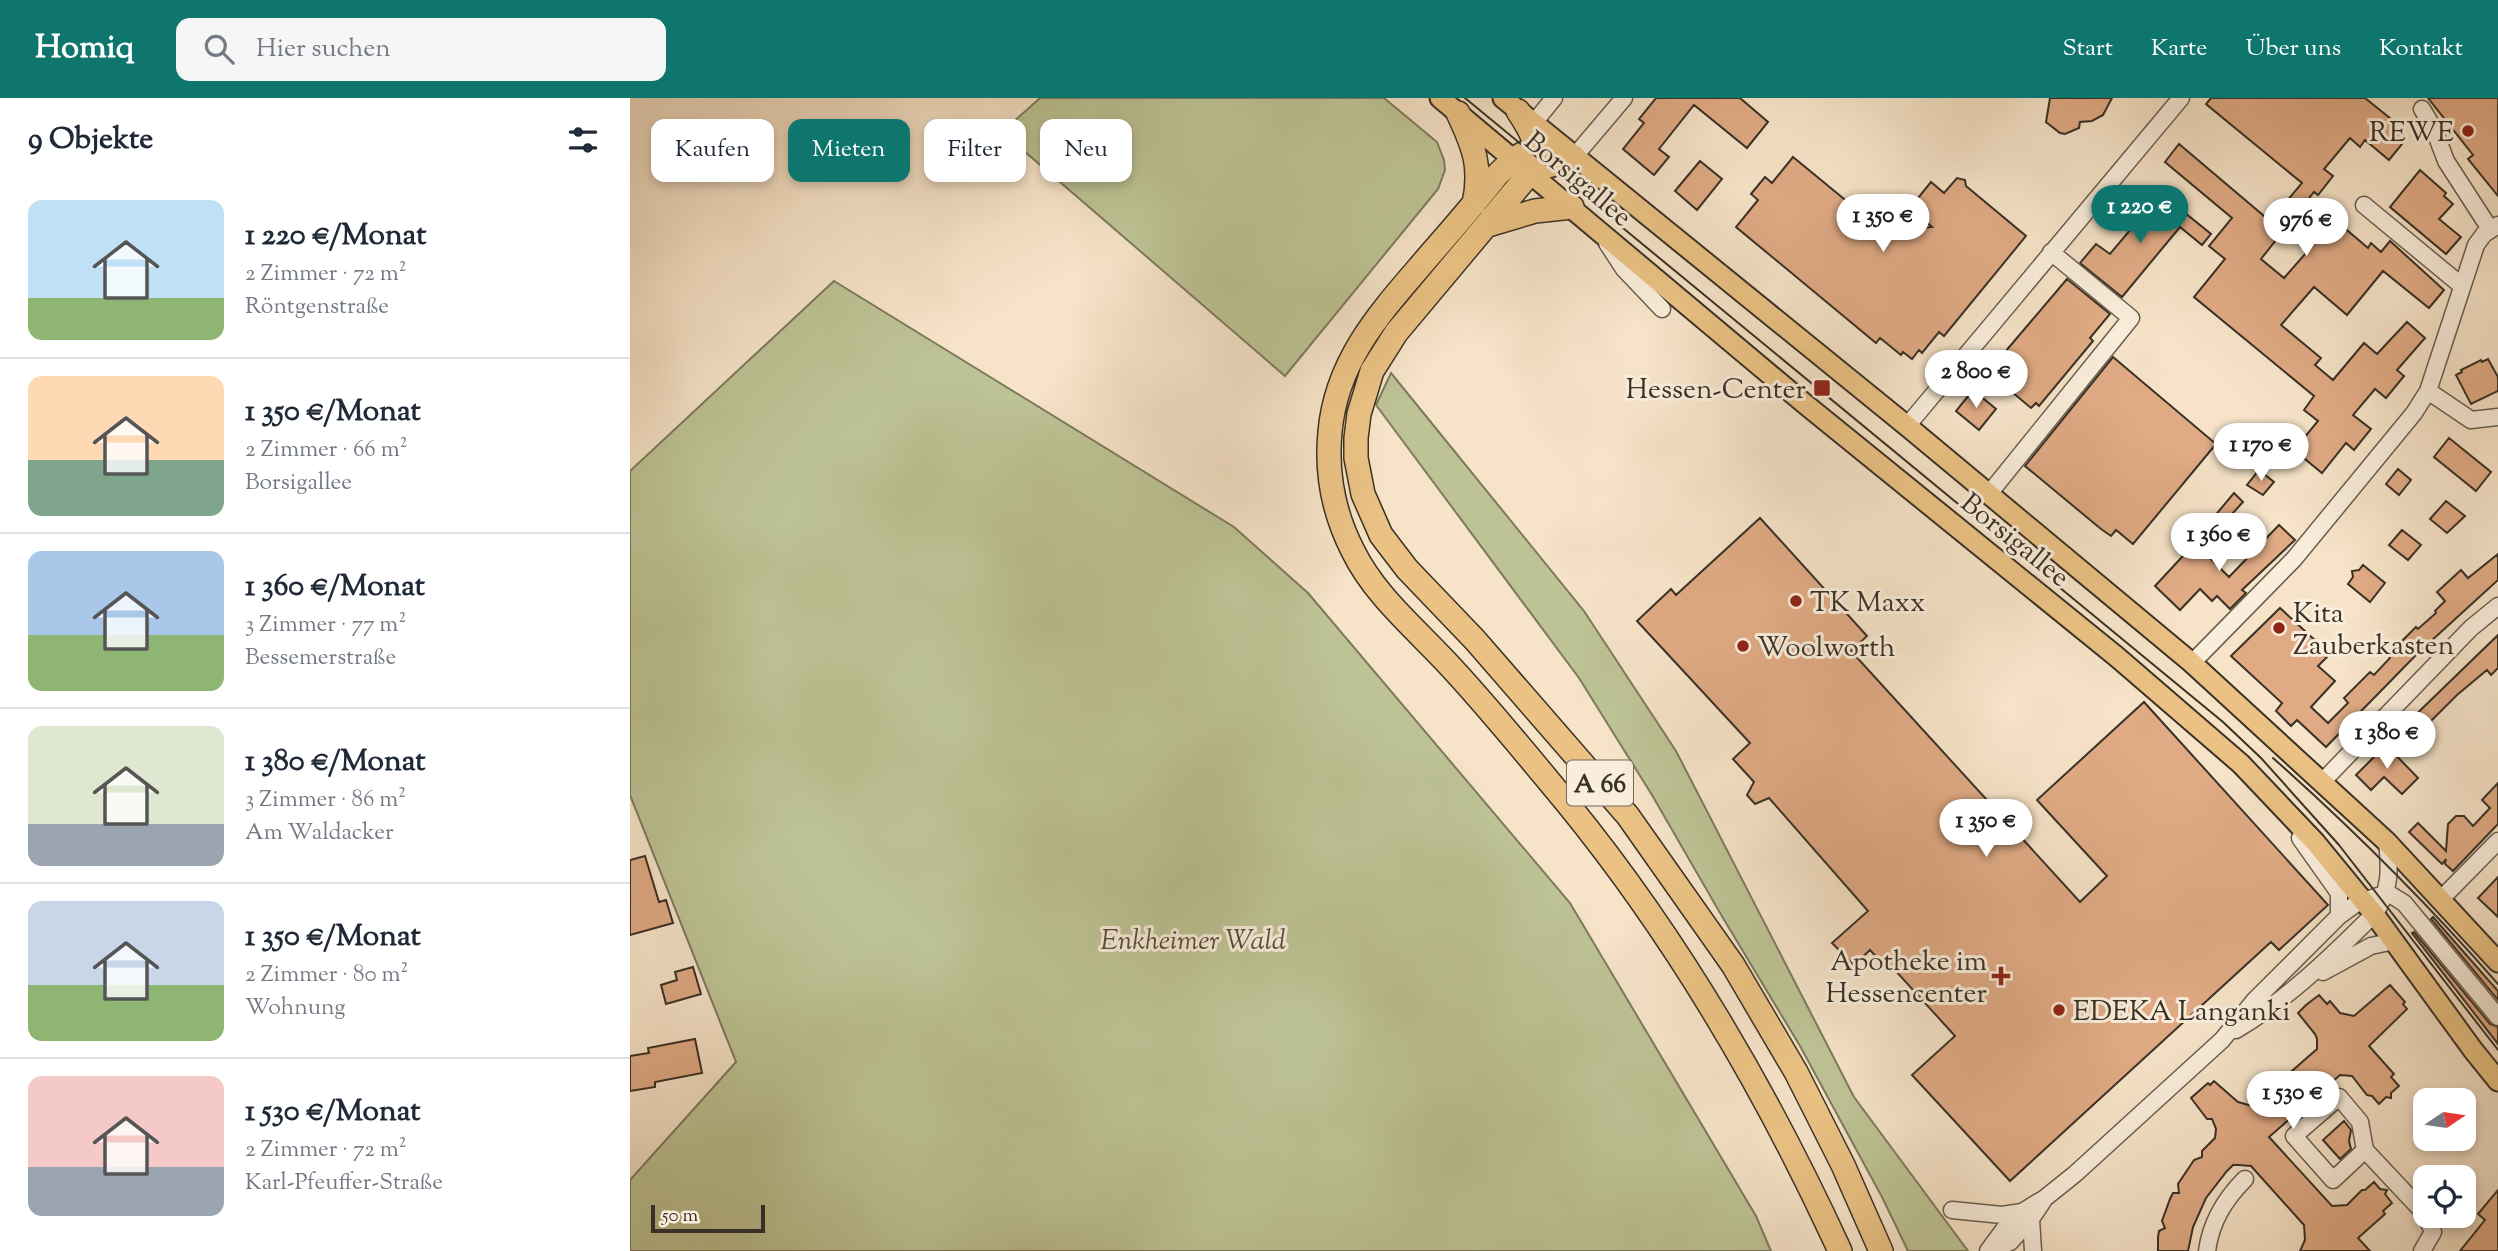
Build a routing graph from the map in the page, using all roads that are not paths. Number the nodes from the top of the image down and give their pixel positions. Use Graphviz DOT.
graph roads {
  1 [pos="1440,98"];
  2 [pos="1554,98"];
  3 [pos="1624,98"];
  4 [pos="2181,98"];
  5 [pos="2422,109"];
  6 [pos="1518,111"];
  7 [pos="1458,113"];
  8 [pos="1537,148"];
  9 [pos="1574,157"];
  10 [pos="1522,166"];
  11 [pos="1474,204"];
  12 [pos="2364,205"];
  13 [pos="1572,207"];
  14 [pos="1488,225"];
  15 [pos="2494,227"];
  16 [pos="1601,232"];
  17 [pos="2051,252"];
  18 [pos="2462,286"];
  19 [pos="1662,309"];
  20 [pos="2428,391"];
  21 [pos="2498,417"];
  22 [pos="1907,426"];
  23 [pos="1988,495"];
  24 [pos="2498,606"];
  25 [pos="2192,663"];
  26 [pos="2255,778"];
  27 [pos="2323,781"];
  28 [pos="2498,841"];
  29 [pos="2387,842"];
  30 [pos="2386,894"];
  31 [pos="2442,898"];
  32 [pos="2369,907"];
  33 [pos="2339,916"];
  34 [pos="2394,941"];
  35 [pos="2498,962"];
  36 [pos="2294,989"];
  37 [pos="2498,1017"];
  38 [pos="2224,1037"];
  39 [pos="2498,1081"];
  40 [pos="2365,1150"];
  41 [pos="2245,1179"];
  42 [pos="2413,1202"];
  43 [pos="1952,1210"];
  44 [pos="2027,1215"];
  45 [pos="2431,1228"];
  46 [pos="1840,1251"];
  47 [pos="1881,1251"];
  48 [pos="1989,1251"];
  49 [pos="2033,1251"];
  50 [pos="2207,1251"];
  51 [pos="2422,1251"];
  1 -- 7 [label="main road, Borsigallee"];
  2 -- 6 [label="street"];
  3 -- 9 [label="street"];
  4 -- 17 [label="street"];
  5 -- 15 [label="street"];
  6 -- 8 [label="highway"];
  6 -- 9 [label="main road, Borsigallee"];
  7 -- 10 [label="main road, Borsigallee"];
  7 -- 11 [label="highway"];
  8 -- 9 [label="highway"];
  8 -- 10 [label="highway, A 66"];
  9 -- 10 [label="main road"];
  9 -- 22 [label="main road, Borsigallee"];
  10 -- 11 [label="highway, A 66"];
  10 -- 13 [label="main road, Borsigallee"];
  10 -- 14 [label="highway, A 66"];
  11 -- 46 [label="highway, A 66"];
  12 -- 18 [label="street"];
  13 -- 14 [label="highway"];
  13 -- 16 [label="main road, Borsigallee"];
  14 -- 47 [label="highway, A 66"];
  15 -- 18 [label="street"];
  16 -- 19 [label="street"];
  16 -- 26 [label="main road, Borsigallee"];
  17 -- 22 [label="street"];
  17 -- 23 [label="street"];
  18 -- 20 [label="street"];
  20 -- 21 [label="street"];
  20 -- 25 [label="street"];
  22 -- 23 [label="main road, Borsigallee"];
  23 -- 25 [label="main road, Borsigallee"];
  24 -- 27 [label="street"];
  25 -- 27 [label="main road, Borsigallee"];
  26 -- 32 [label="main road, Borsigallee"];
  26 -- 33 [label="street"];
  27 -- 29 [label="main road, Borsigallee"];
  28 -- 31 [label="street"];
  29 -- 30 [label="street"];
  29 -- 31 [label="main road, Borsigallee"];
  30 -- 32 [label="street"];
  30 -- 37 [label="street"];
  31 -- 35 [label="main road, Borsigallee"];
  32 -- 33 [label="street"];
  32 -- 34 [label="main road, Borsigallee"];
  32 -- 36 [label="street"];
  33 -- 38 [label="street"];
  34 -- 36 [label="street"];
  34 -- 39 [label="main road, Borsigallee"];
  36 -- 38 [label="street"];
  38 -- 44 [label="street"];
  40 -- 40 [label="street"];
  40 -- 42 [label="street"];
  41 -- 50 [label="street"];
  43 -- 44 [label="street"];
  44 -- 48 [label="street"];
  44 -- 49 [label="street"];
  45 -- 51 [label="street"];
}
